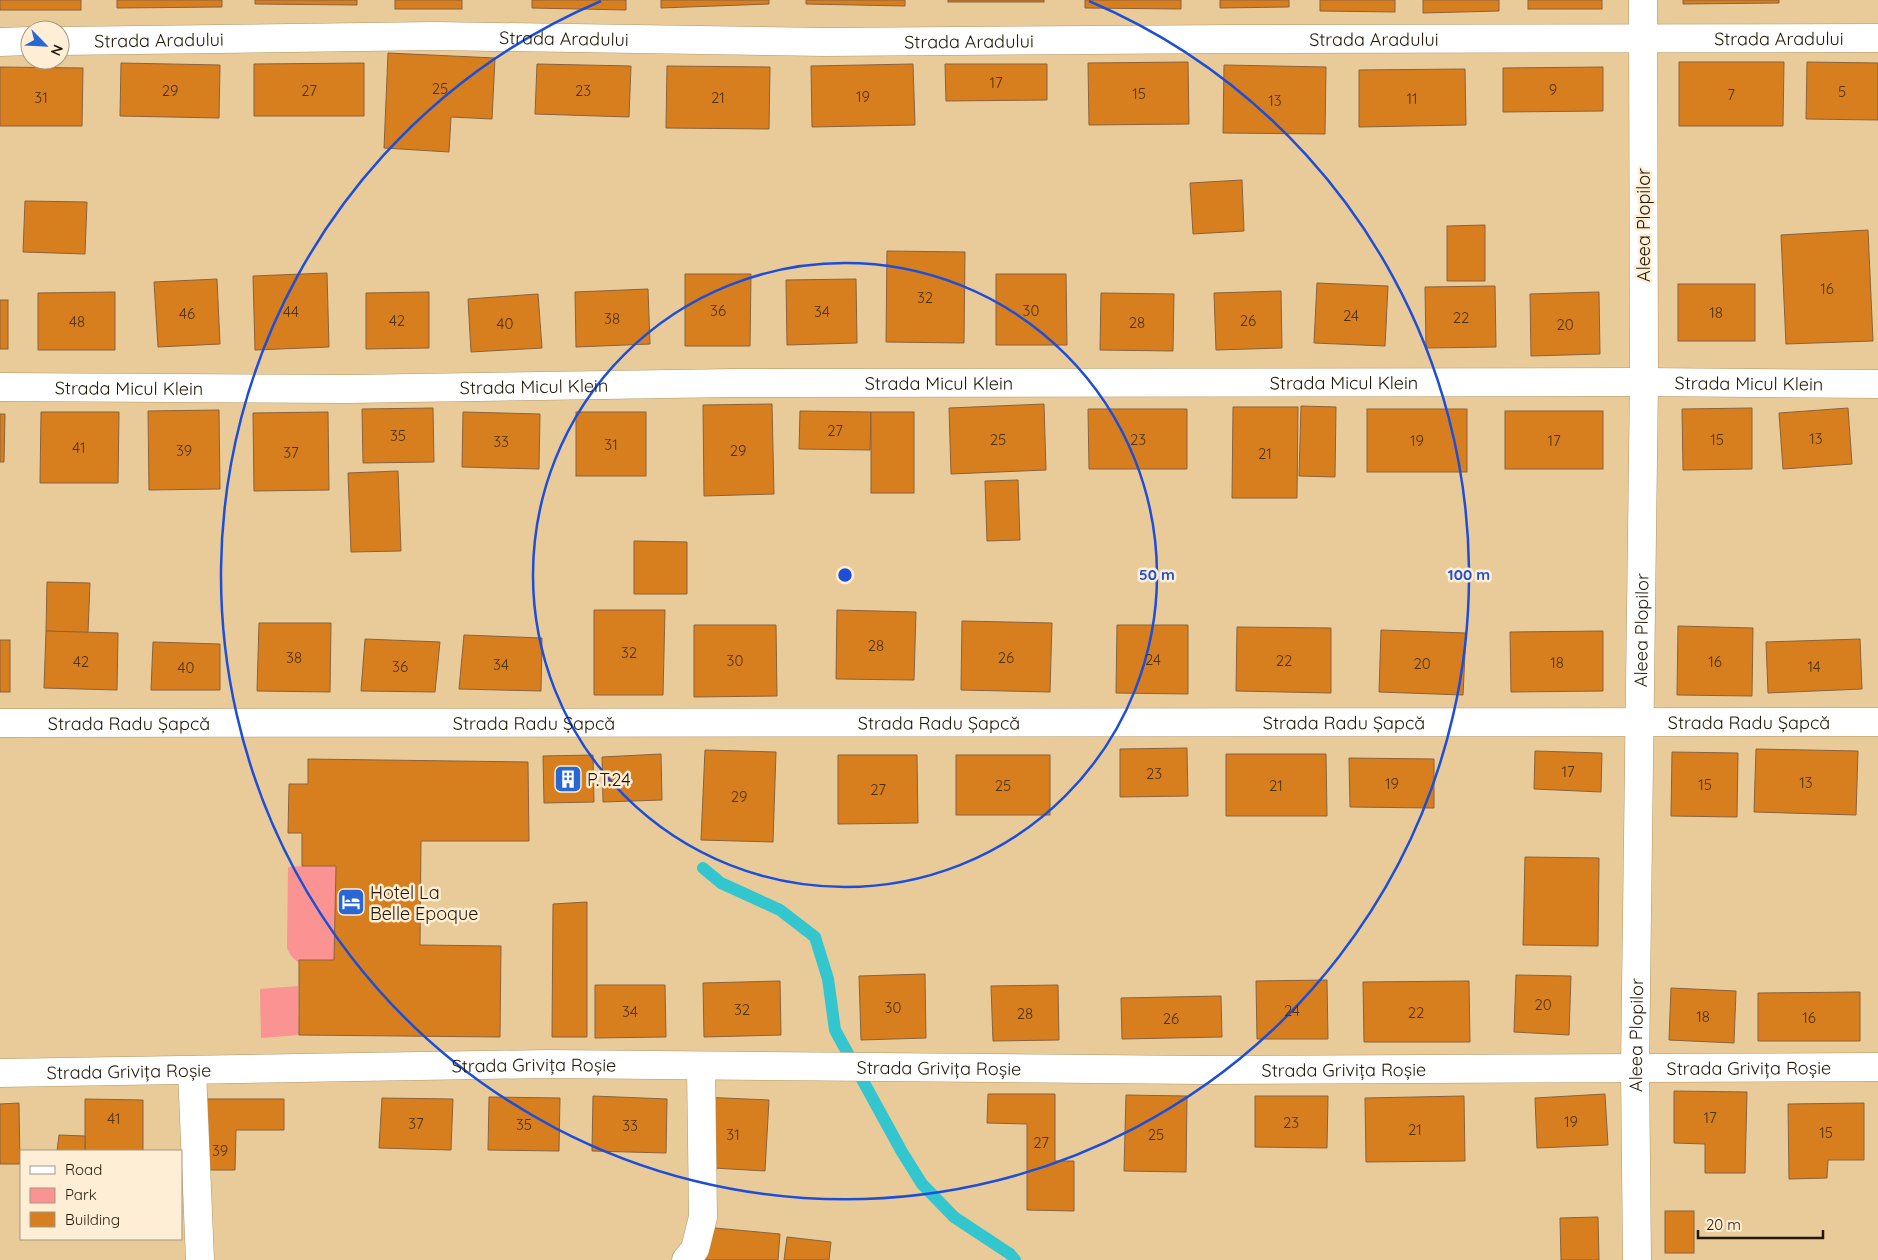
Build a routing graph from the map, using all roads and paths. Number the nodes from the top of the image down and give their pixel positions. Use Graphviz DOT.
graph roads {
  1 [pos="1643,0"];
  2 [pos="1643,38"];
  3 [pos="1878,38"];
  4 [pos="70,41"];
  5 [pos="0,42"];
  6 [pos="20,42"];
  7 [pos="1644,382"];
  8 [pos="1878,384"];
  9 [pos="0,387"];
  10 [pos="1640,722"];
  11 [pos="1878,722"];
  12 [pos="0,723"];
  13 [pos="701,1066"];
  14 [pos="1878,1066"];
  15 [pos="1635,1067"];
  16 [pos="192,1070"];
  17 [pos="0,1073"];
  18 [pos="200,1260"];
  19 [pos="686,1260"];
  20 [pos="1637,1260"];
  1 -- 2 [label="street, Aleea Plopilor"];
  2 -- 3 [label="street, Strada Aradului"];
  2 -- 4 [label="street, Strada Aradului"];
  2 -- 7 [label="street, Aleea Plopilor"];
  5 -- 6 [label="street"];
  7 -- 8 [label="street, Strada Micul Klein"];
  7 -- 9 [label="street, Strada Micul Klein"];
  7 -- 10 [label="street, Aleea Plopilor"];
  10 -- 11 [label="street, Strada Radu Șapcă"];
  10 -- 12 [label="street, Strada Radu Șapcă"];
  10 -- 15 [label="street, Aleea Plopilor"];
  13 -- 15 [label="street, Strada Grivița Roșie"];
  13 -- 16 [label="street, Strada Grivița Roșie"];
  13 -- 19 [label="street"];
  14 -- 15 [label="street, Strada Grivița Roșie"];
  15 -- 20 [label="street, Aleea Plopilor"];
  16 -- 17 [label="street, Strada Grivița Roșie"];
  16 -- 18 [label="street"];
}
